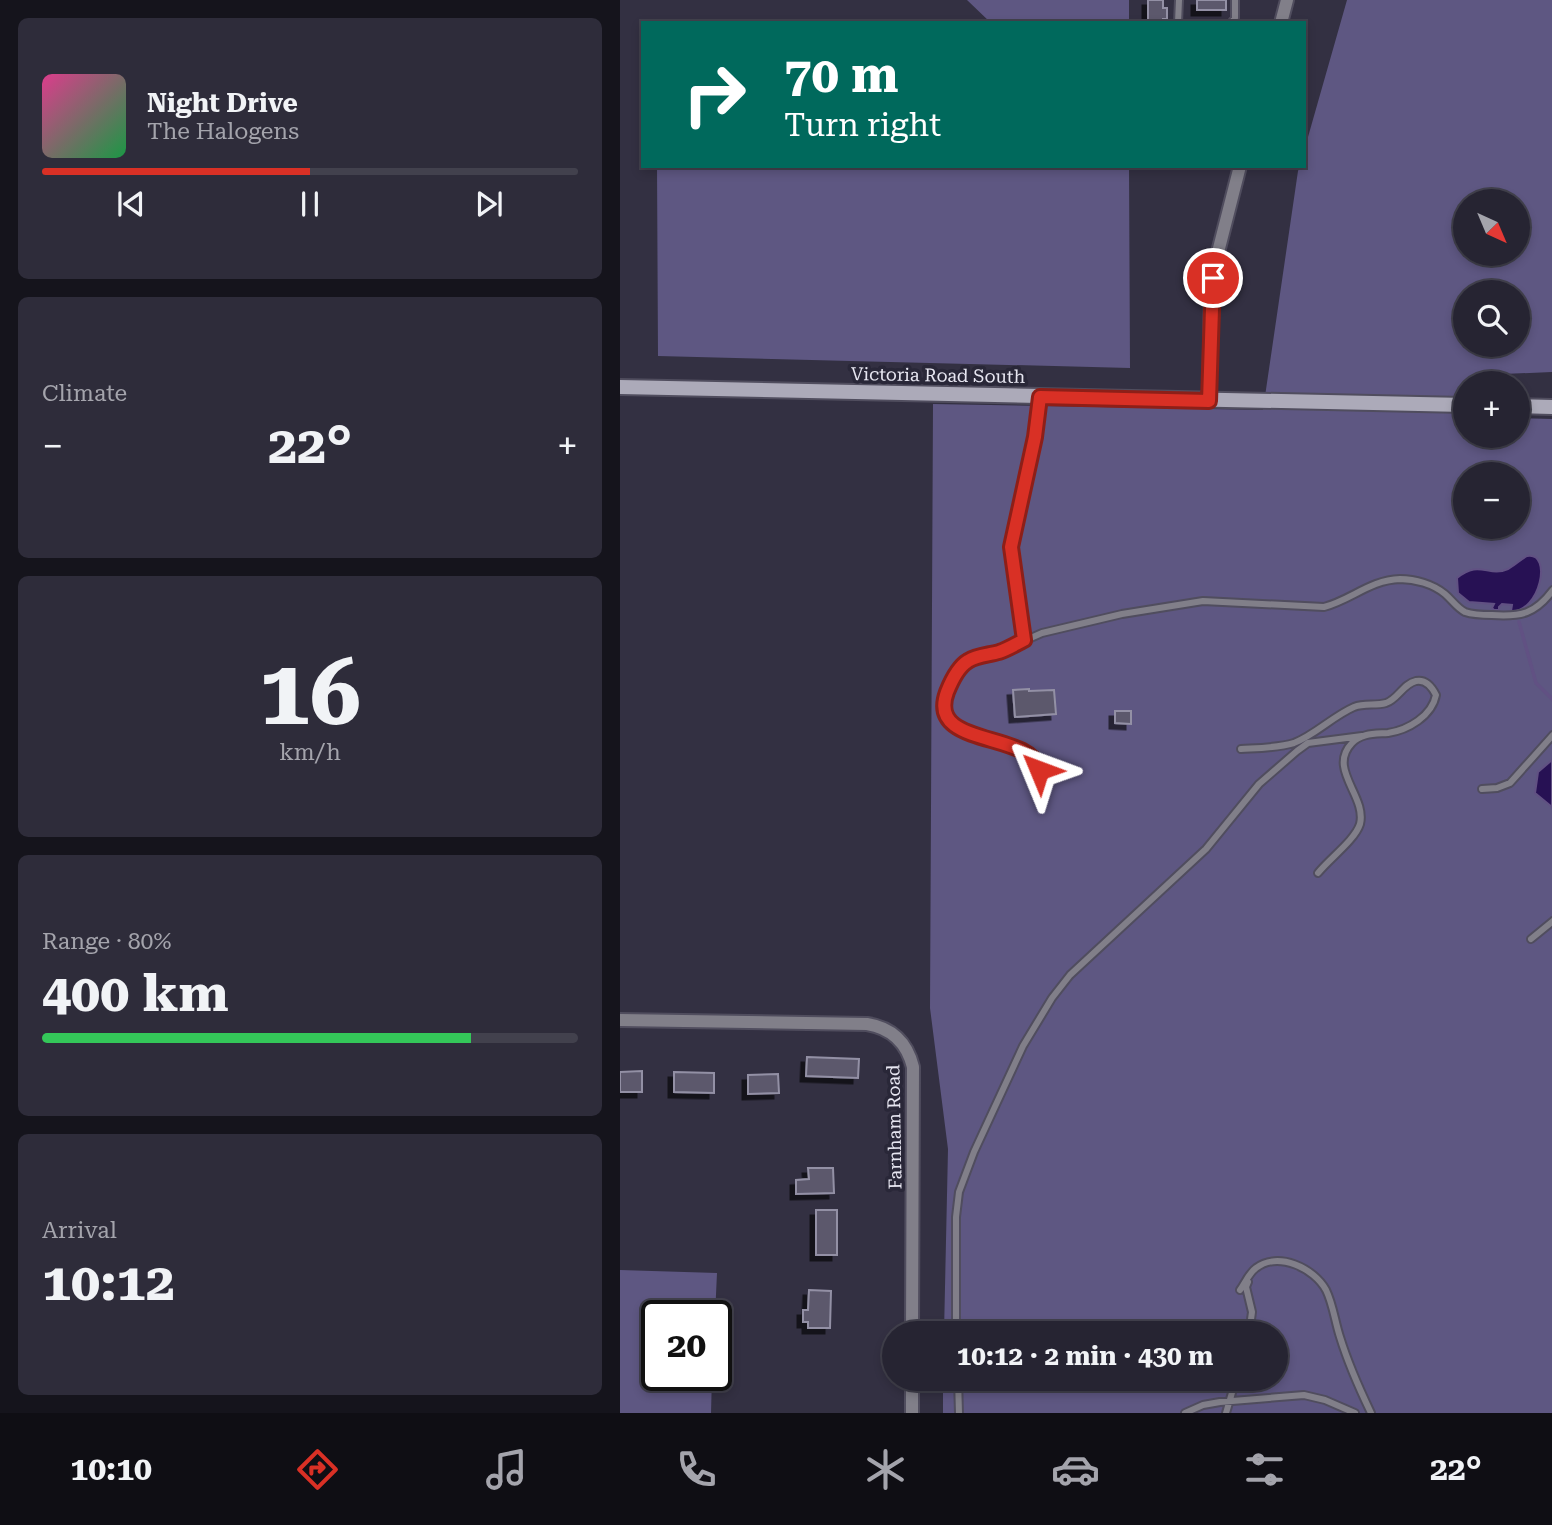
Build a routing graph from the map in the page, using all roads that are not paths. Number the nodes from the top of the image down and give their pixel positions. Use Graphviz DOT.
graph roads {
  1 [pos="1179,0"];
  2 [pos="1235,0"];
  3 [pos="1287,0"];
  4 [pos="1178,21"];
  5 [pos="1233,21"];
  6 [pos="1282,21"];
  7 [pos="1239,168"];
  8 [pos="620,387"];
  9 [pos="1040,397"];
  10 [pos="1209,401"];
  11 [pos="1453,405"];
  12 [pos="1530,406"];
  13 [pos="1553,407"];
  14 [pos="1553,590"];
  15 [pos="1024,640"];
  16 [pos="1553,735"];
  17 [pos="1362,736"];
  18 [pos="1241,749"];
  19 [pos="1041,788"];
  20 [pos="1482,789"];
  21 [pos="1318,873"];
  22 [pos="1553,921"];
  23 [pos="1531,939"];
  24 [pos="620,1020"];
  25 [pos="1253,1271"];
  26 [pos="1240,1290"];
  27 [pos="912,1321"];
  28 [pos="956,1321"];
  29 [pos="1251,1321"];
  30 [pos="912,1391"];
  31 [pos="958,1391"];
  32 [pos="1232,1391"];
  33 [pos="1229,1402"];
  34 [pos="912,1413"];
  35 [pos="959,1413"];
  36 [pos="1185,1413"];
  37 [pos="1226,1413"];
  38 [pos="1355,1413"];
  39 [pos="1371,1413"];
  1 -- 4 [label="lane"];
  2 -- 5 [label="lane"];
  3 -- 6 [label="street"];
  7 -- 10 [label="street"];
  8 -- 9 [label="main road, Victoria Road South"];
  9 -- 10 [label="main road, Victoria Road South"];
  9 -- 15 [label="lane"];
  10 -- 11 [label="main road, Victoria Road South"];
  12 -- 13 [label="main road"];
  14 -- 15 [label="lane"];
  15 -- 19 [label="lane"];
  16 -- 20 [label="lane"];
  17 -- 18 [label="lane"];
  17 -- 21 [label="lane"];
  17 -- 28 [label="lane"];
  22 -- 23 [label="lane"];
  24 -- 27 [label="street, Farnham Road"];
  25 -- 26 [label="lane"];
  25 -- 29 [label="lane"];
  25 -- 39 [label="lane"];
  30 -- 34 [label="street"];
  31 -- 35 [label="lane"];
  32 -- 33 [label="lane"];
  33 -- 36 [label="lane"];
  33 -- 37 [label="lane"];
  33 -- 38 [label="lane"];
}
